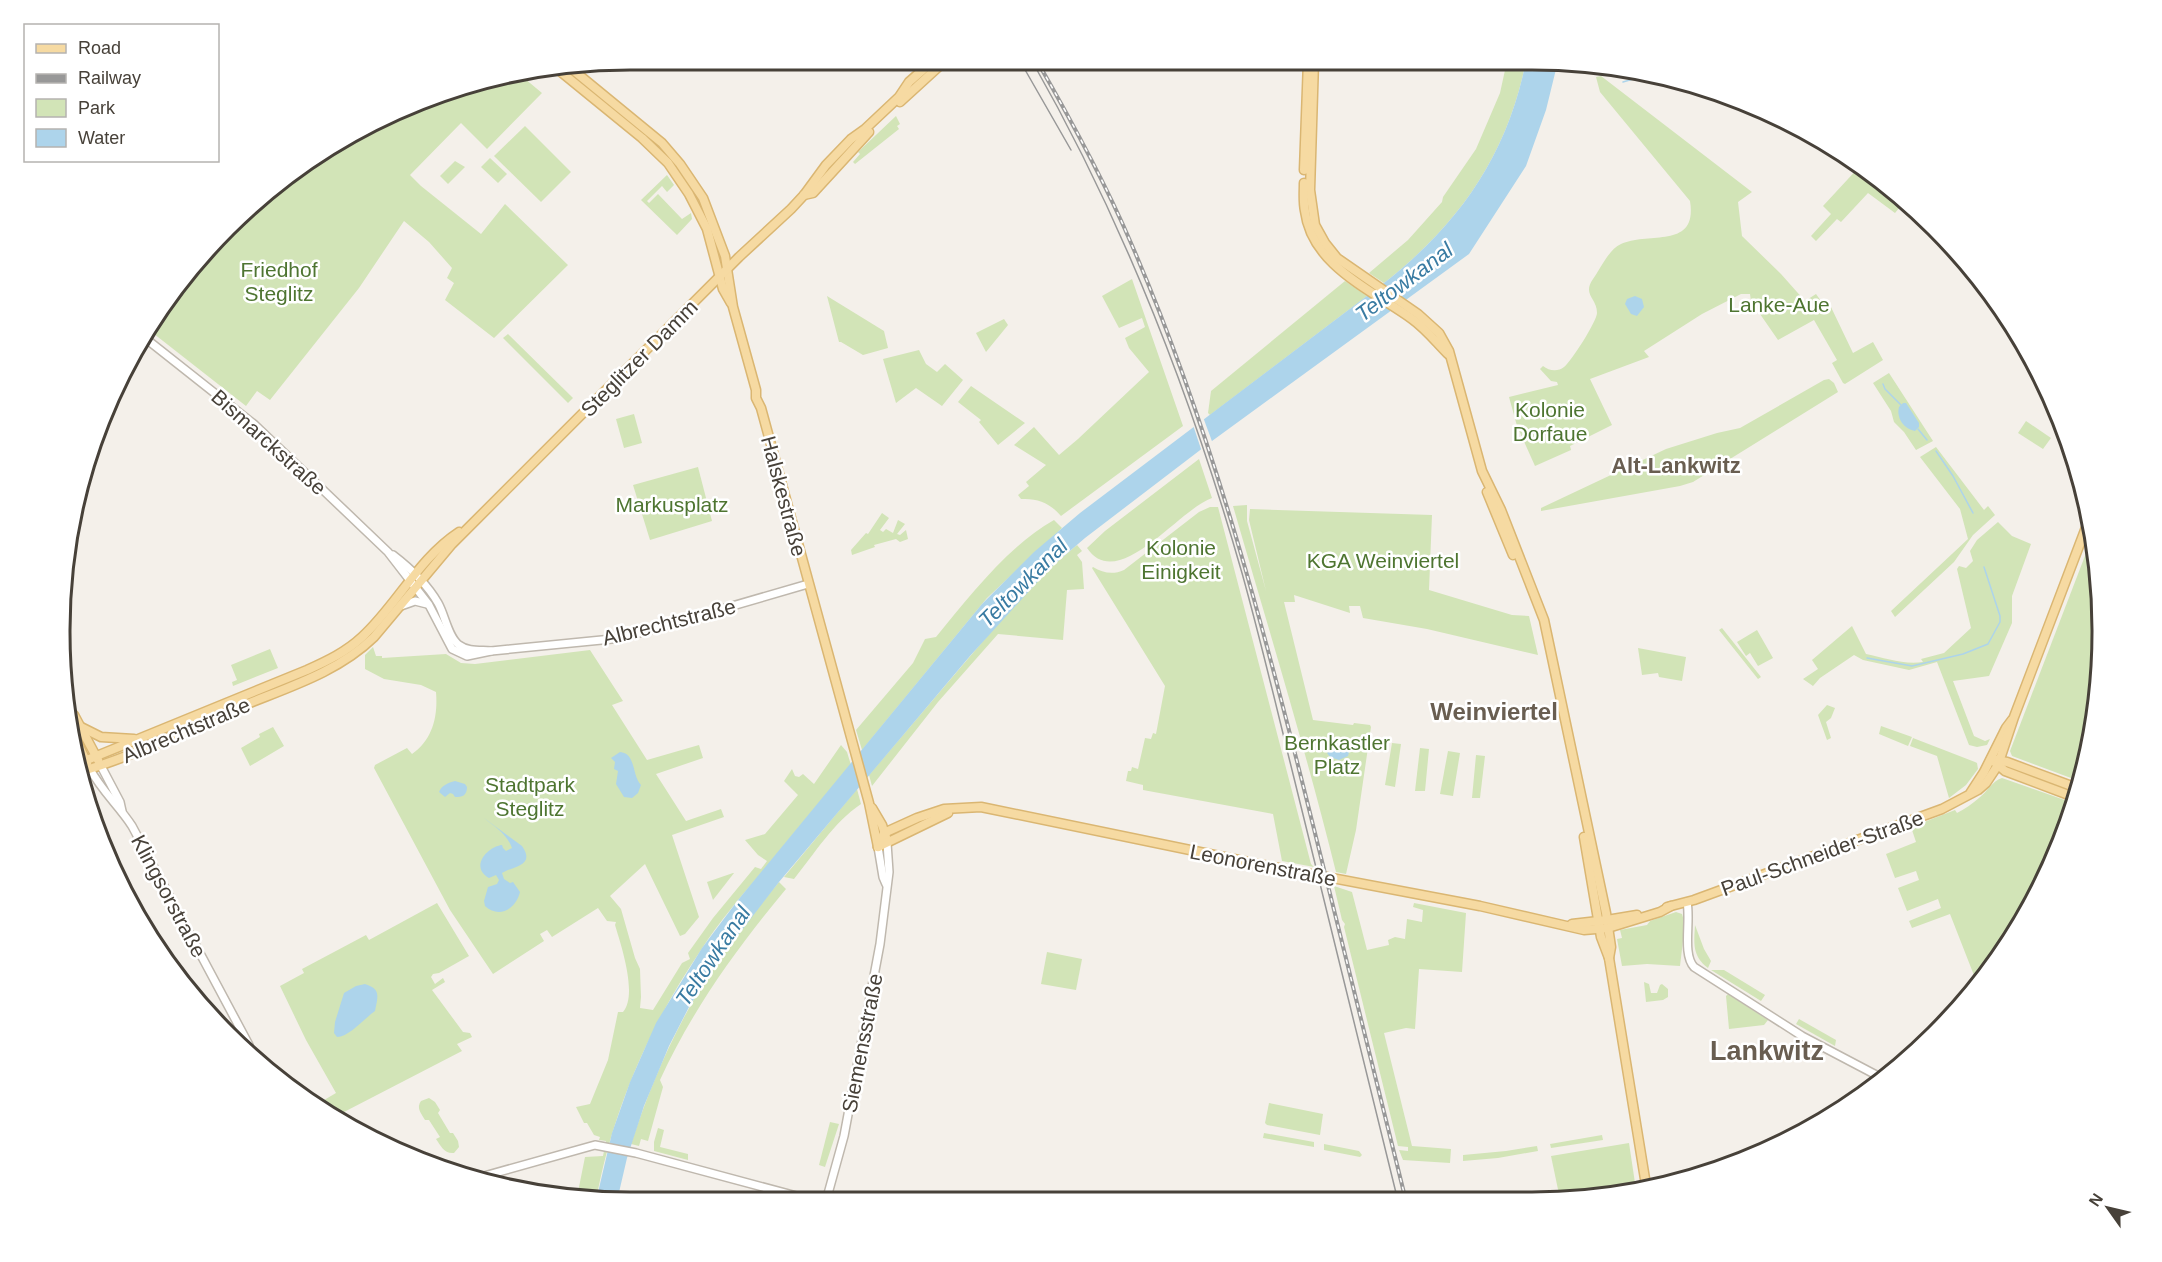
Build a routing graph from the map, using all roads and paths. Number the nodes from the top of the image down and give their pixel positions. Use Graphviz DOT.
graph roads {
  1 [pos="923,70"];
  2 [pos="935,70"];
  3 [pos="1308,70"];
  4 [pos="1313,70"];
  5 [pos="577,73"];
  6 [pos="564,74"];
  7 [pos="1308,146"];
  8 [pos="804,195"];
  9 [pos="1312,226"];
  10 [pos="728,268"];
  11 [pos="720,276"];
  12 [pos="1361,279"];
  13 [pos="733,305"];
  14 [pos="151,343"];
  15 [pos="2083,535"];
  16 [pos="415,580"];
  17 [pos="808,584"];
  18 [pos="429,605"];
  19 [pos="396,609"];
  20 [pos="491,651"];
  21 [pos="319,670"];
  22 [pos="190,718"];
  23 [pos="79,726"];
  24 [pos="194,728"];
  25 [pos="140,739"];
  26 [pos="96,756"];
  27 [pos="1996,762"];
  28 [pos="87,764"];
  29 [pos="88,766"];
  30 [pos="101,766"];
  31 [pos="89,771"];
  32 [pos="2069,786"];
  33 [pos="2067,794"];
  34 [pos="868,800"];
  35 [pos="960,808"];
  36 [pos="122,811"];
  37 [pos="885,833"];
  38 [pos="887,843"];
  39 [pos="878,847"];
  40 [pos="886,884"];
  41 [pos="1687,902"];
  42 [pos="1604,925"];
  43 [pos="244,1036"];
  44 [pos="1874,1074"];
  45 [pos="492,1174"];
  46 [pos="1645,1180"];
  47 [pos="781,1192"];
  48 [pos="828,1192"];
  1 -- 8 [label="main road, Steglitzer Damm"];
  2 -- 8 [label="main road, Steglitzer Damm"];
  3 -- 7 [label="main road"];
  4 -- 7 [label="main road"];
  5 -- 10 [label="main road, Halskestraße"];
  6 -- 11 [label="main road, Halskestraße"];
  7 -- 9 [label="main road"];
  8 -- 10 [label="main road, Steglitzer Damm"];
  9 -- 12 [label="main road"];
  9 -- 12 [label="main road"];
  10 -- 11 [label="main road, Steglitzer Damm"];
  10 -- 13 [label="main road, Halskestraße"];
  11 -- 13 [label="main road, Halskestraße"];
  11 -- 16 [label="main road, Steglitzer Damm"];
  12 -- 42 [label="main road"];
  13 -- 17 [label="main road, Halskestraße"];
  14 -- 16 [label="street, Bismarckstraße"];
  15 -- 27 [label="main road, Paul-Schneider-Straße"];
  16 -- 18 [label="street, Bismarckstraße"];
  16 -- 19 [label="main road, Steglitzer Damm"];
  16 -- 20 [label="street, Bismarckstraße"];
  16 -- 21 [label="main road, Steglitzer Damm"];
  17 -- 20 [label="street, Albrechtstraße"];
  17 -- 34 [label="main road, Siemensstraße"];
  18 -- 19 [label="street"];
  18 -- 20 [label="street, Bismarckstraße"];
  19 -- 21 [label="main road, Steglitzer Damm"];
  21 -- 22 [label="main road, Albrechtstraße"];
  21 -- 24 [label="main road, Albrechtstraße"];
  22 -- 24 [label="main road"];
  22 -- 25 [label="main road, Albrechtstraße"];
  23 -- 25 [label="main road"];
  23 -- 26 [label="main road"];
  24 -- 30 [label="main road, Albrechtstraße"];
  25 -- 26 [label="main road, Albrechtstraße"];
  26 -- 28 [label="main road, Albrechtstraße"];
  26 -- 30 [label="main road"];
  27 -- 32 [label="main road"];
  27 -- 33 [label="main road"];
  27 -- 41 [label="main road, Paul-Schneider-Straße"];
  29 -- 30 [label="main road, Albrechtstraße"];
  30 -- 36 [label="street, Klingsorstraße"];
  31 -- 36 [label="street, Klingsorstraße"];
  34 -- 37 [label="main road, Siemensstraße"];
  34 -- 39 [label="main road, Siemensstraße"];
  35 -- 37 [label="main road, Leonorenstraße"];
  35 -- 38 [label="main road, Leonorenstraße"];
  35 -- 42 [label="main road, Leonorenstraße"];
  36 -- 43 [label="street, Klingsorstraße"];
  37 -- 38 [label="main road, Siemensstraße"];
  37 -- 39 [label="main road"];
  38 -- 39 [label="main road, Leonorenstraße"];
  38 -- 40 [label="street, Siemensstraße"];
  39 -- 40 [label="street, Siemensstraße"];
  40 -- 48 [label="street, Siemensstraße"];
  41 -- 42 [label="main road, Paul-Schneider-Straße"];
  41 -- 44 [label="street"];
  42 -- 46 [label="main road"];
  45 -- 47 [label="street"];
}
